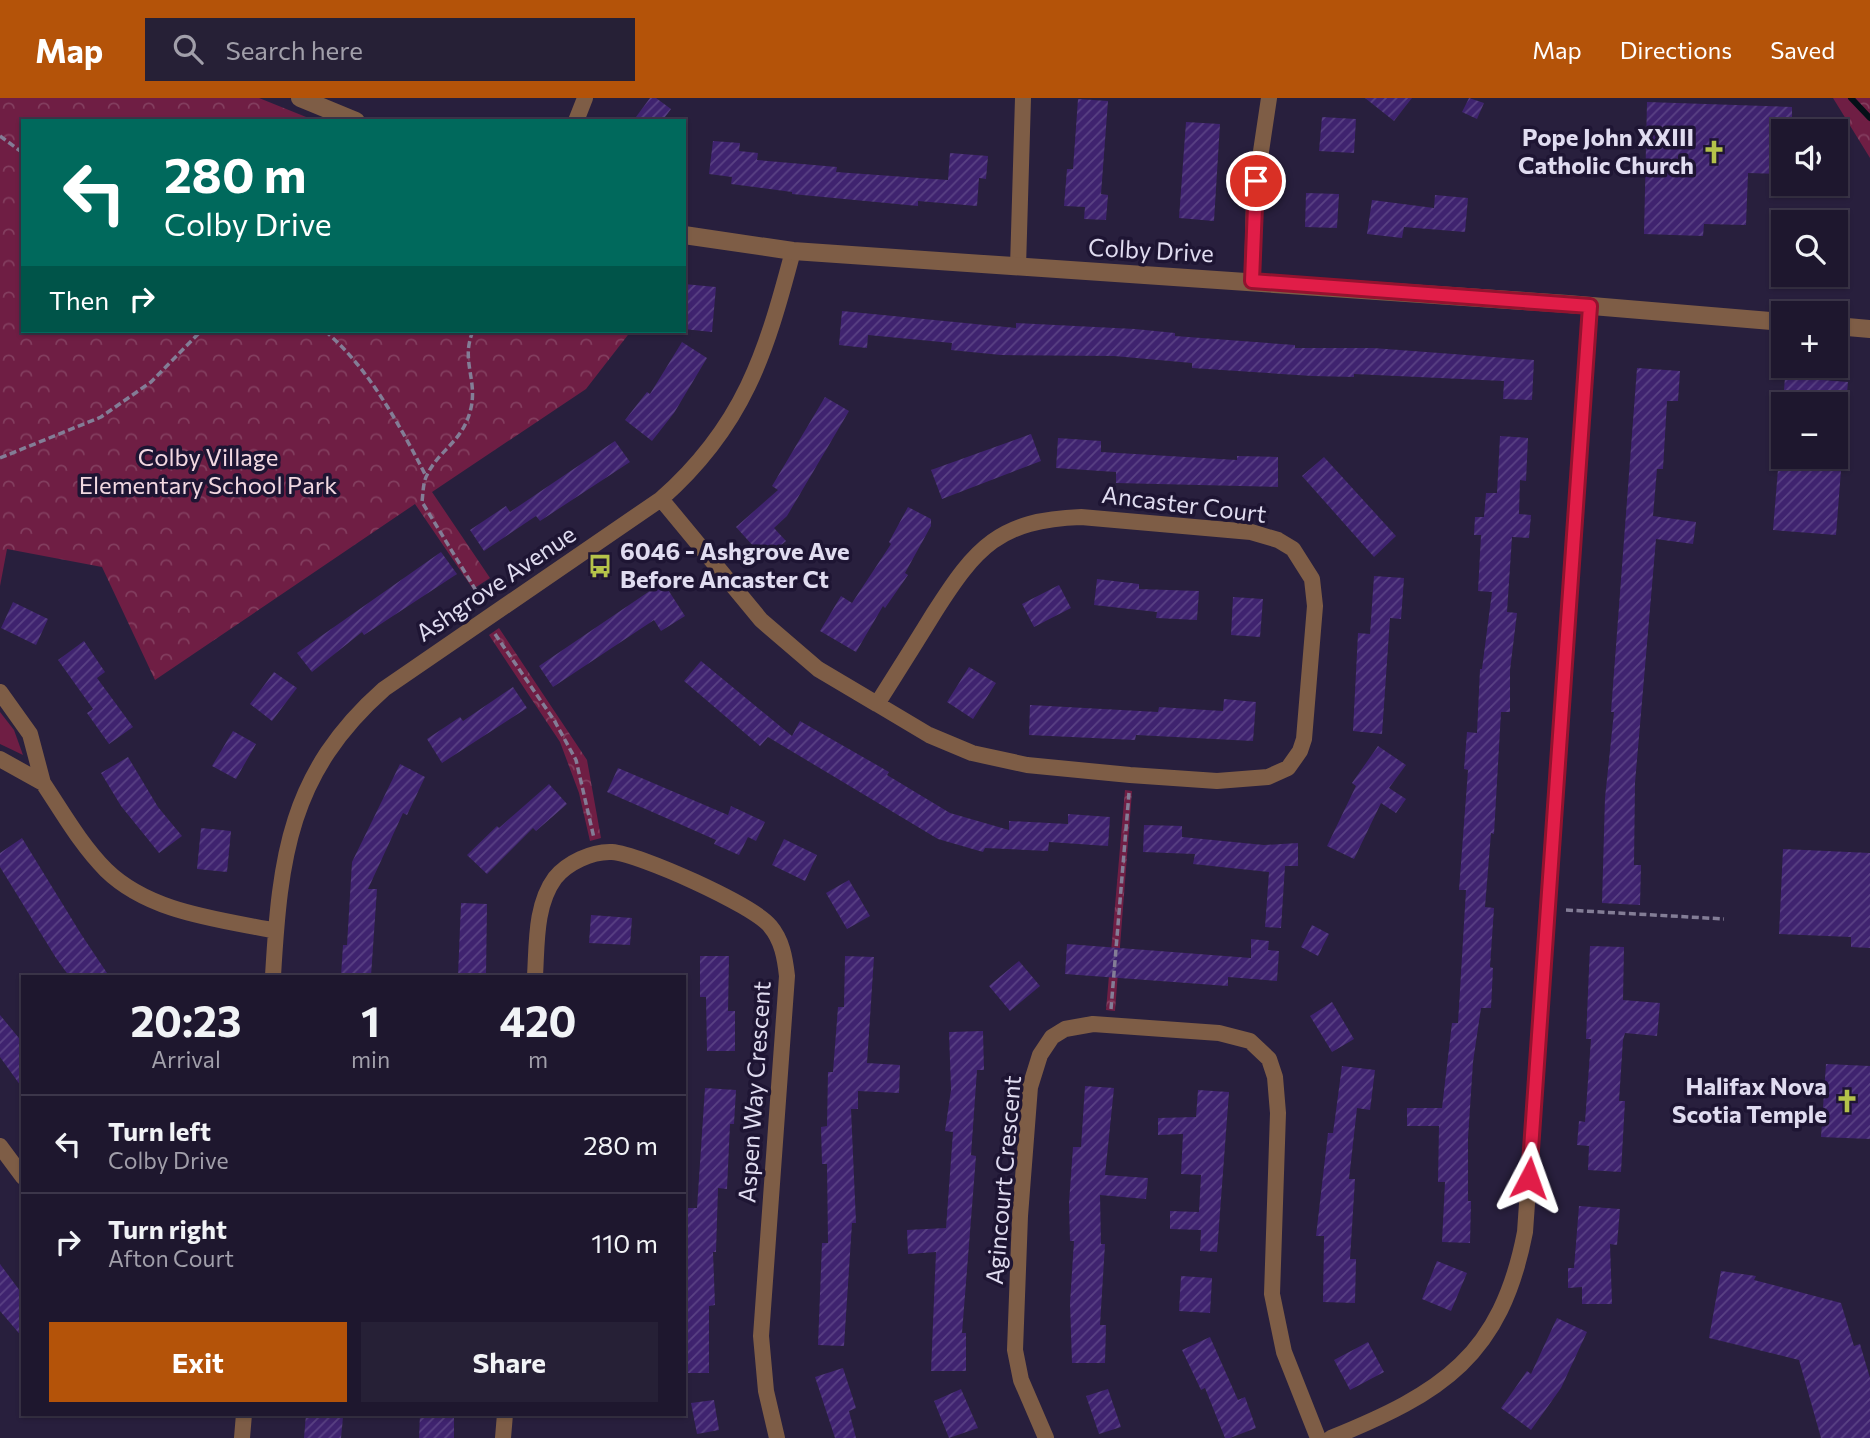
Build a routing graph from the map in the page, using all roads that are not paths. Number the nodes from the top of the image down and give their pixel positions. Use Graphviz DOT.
graph roads {
  1 [pos="300,98"];
  2 [pos="585,98"];
  3 [pos="1023,98"];
  4 [pos="1269,98"];
  5 [pos="351,119"];
  6 [pos="577,119"];
  7 [pos="686,234"];
  8 [pos="793,251"];
  9 [pos="1018,267"];
  10 [pos="1252,281"];
  11 [pos="1590,306"];
  12 [pos="1771,321"];
  13 [pos="1848,327"];
  14 [pos="1870,329"];
  15 [pos="661,499"];
  16 [pos="0,692"];
  17 [pos="877,704"];
  18 [pos="0,759"];
  19 [pos="43,783"];
  20 [pos="276,931"];
  21 [pos="273,975"];
  22 [pos="535,975"];
  23 [pos="0,1146"];
  24 [pos="21,1174"];
  25 [pos="244,1416"];
  26 [pos="505,1416"];
  27 [pos="242,1438"];
  28 [pos="503,1438"];
  29 [pos="777,1438"];
  30 [pos="1046,1438"];
  31 [pos="1318,1438"];
  32 [pos="1331,1438"];
  1 -- 5 [label="street"];
  2 -- 6 [label="street"];
  3 -- 9 [label="street"];
  4 -- 10 [label="street"];
  7 -- 8 [label="street, Colby Drive"];
  8 -- 9 [label="street, Colby Drive"];
  8 -- 15 [label="street, Ashgrove Avenue"];
  9 -- 10 [label="street, Colby Drive"];
  10 -- 11 [label="street, Colby Drive"];
  11 -- 12 [label="street, Colby Drive"];
  11 -- 32 [label="street"];
  13 -- 14 [label="street"];
  15 -- 17 [label="street, Ancaster Court"];
  15 -- 20 [label="street, Ashgrove Avenue"];
  16 -- 19 [label="street"];
  17 -- 17 [label="street, Ancaster Court"];
  18 -- 19 [label="street"];
  19 -- 20 [label="street"];
  20 -- 21 [label="street, Ashgrove Avenue"];
  22 -- 29 [label="street, Aspen Way Crescent"];
  23 -- 24 [label="street"];
  25 -- 27 [label="street"];
  26 -- 28 [label="street"];
  30 -- 31 [label="street, Agincourt Crescent"];
}
